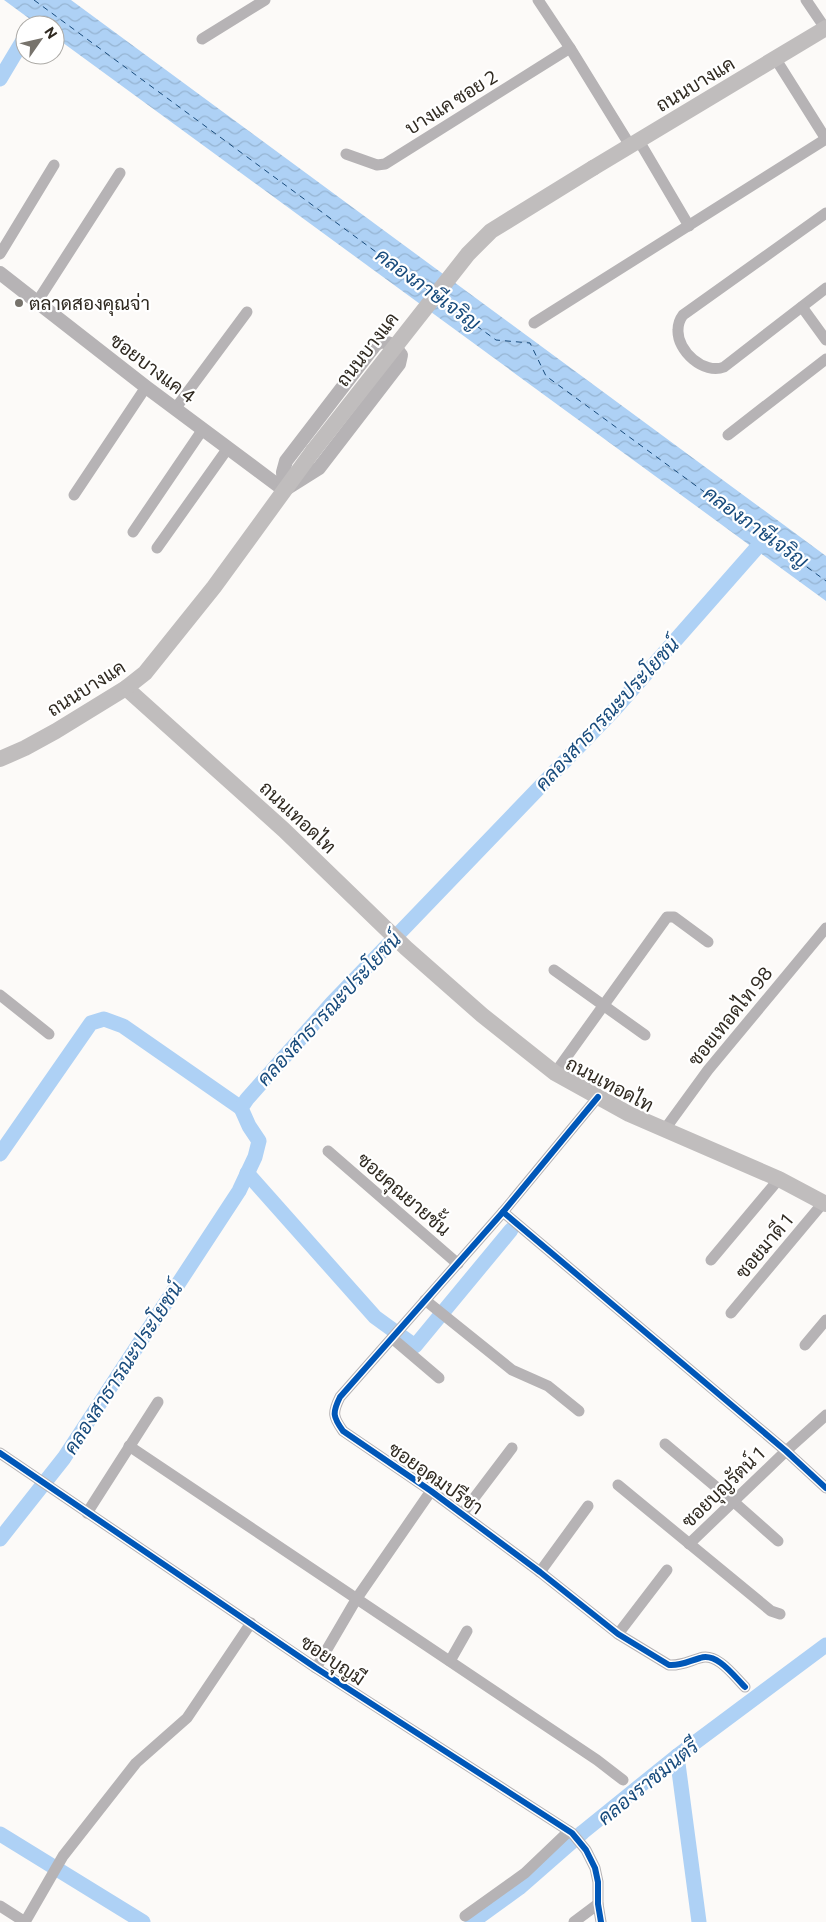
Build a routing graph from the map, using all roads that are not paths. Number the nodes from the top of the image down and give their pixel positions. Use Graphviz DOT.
graph roads {
  1 [pos="266,0"];
  2 [pos="538,0"];
  3 [pos="806,0"];
  4 [pos="826,28"];
  5 [pos="202,39"];
  6 [pos="570,48"];
  7 [pos="775,58"];
  8 [pos="826,139"];
  9 [pos="635,144"];
  10 [pos="346,154"];
  11 [pos="54,164"];
  12 [pos="120,174"];
  13 [pos="826,213"];
  14 [pos="689,226"];
  15 [pos="0,254"];
  16 [pos="0,273"];
  17 [pos="826,288"];
  18 [pos="37,302"];
  19 [pos="802,307"];
  20 [pos="247,312"];
  21 [pos="534,323"];
  22 [pos="826,340"];
  23 [pos="826,359"];
  24 [pos="146,387"];
  25 [pos="175,409"];
  26 [pos="203,430"];
  27 [pos="728,434"];
  28 [pos="228,448"];
  29 [pos="284,490"];
  30 [pos="74,495"];
  31 [pos="133,532"];
  32 [pos="157,548"];
  33 [pos="126,688"];
  34 [pos="0,759"];
  35 [pos="826,928"];
  36 [pos="708,942"];
  37 [pos="554,970"];
  38 [pos="0,995"];
  39 [pos="603,1004"];
  40 [pos="50,1034"];
  41 [pos="645,1035"];
  42 [pos="555,1073"];
  43 [pos="598,1097"];
  44 [pos="665,1129"];
  45 [pos="328,1151"];
  46 [pos="779,1179"];
  47 [pos="825,1203"];
  48 [pos="504,1212"];
  49 [pos="711,1260"];
  50 [pos="458,1264"];
  51 [pos="425,1300"];
  52 [pos="732,1313"];
  53 [pos="826,1320"];
  54 [pos="392,1338"];
  55 [pos="805,1345"];
  56 [pos="439,1378"];
  57 [pos="158,1402"];
  58 [pos="579,1412"];
  59 [pos="826,1415"];
  60 [pos="665,1444"];
  61 [pos="129,1446"];
  62 [pos="512,1448"];
  63 [pos="786,1451"];
  64 [pos="0,1453"];
  65 [pos="618,1486"];
  66 [pos="826,1488"];
  67 [pos="431,1491"];
  68 [pos="734,1502"];
  69 [pos="588,1506"];
  70 [pos="87,1514"];
  71 [pos="462,1514"];
  72 [pos="778,1541"];
  73 [pos="689,1544"];
  74 [pos="667,1570"];
  75 [pos="540,1572"];
  76 [pos="357,1598"];
  77 [pos="780,1614"];
  78 [pos="251,1623"];
  79 [pos="467,1631"];
  80 [pos="618,1634"];
  81 [pos="450,1661"];
  82 [pos="316,1668"];
  83 [pos="745,1687"];
  84 [pos="623,1780"];
  85 [pos="570,1832"];
  86 [pos="598,1904"];
  87 [pos="0,1906"];
  88 [pos="465,1916"];
  89 [pos="25,1922"];
  90 [pos="574,1922"];
  91 [pos="601,1922"];
  1 -- 5 [label="street"];
  2 -- 6 [label="street"];
  3 -- 4 [label="street"];
  4 -- 7 [label="main road, ถนนบางแค"];
  6 -- 9 [label="street"];
  6 -- 10 [label="street, บางแค ซอย 2"];
  7 -- 8 [label="street"];
  7 -- 9 [label="main road, ถนนบางแค"];
  8 -- 14 [label="street"];
  9 -- 14 [label="street"];
  9 -- 29 [label="main road, ถนนบางแค, bridge"];
  11 -- 15 [label="street"];
  12 -- 18 [label="street"];
  13 -- 19 [label="street"];
  14 -- 21 [label="street"];
  16 -- 18 [label="street, ซอยบางแค 4"];
  17 -- 19 [label="street"];
  18 -- 24 [label="street, ซอยบางแค 4"];
  19 -- 22 [label="street"];
  20 -- 25 [label="street"];
  23 -- 27 [label="street"];
  24 -- 25 [label="street, ซอยบางแค 4"];
  24 -- 30 [label="street"];
  25 -- 26 [label="street, ซอยบางแค 4"];
  26 -- 28 [label="street, ซอยบางแค 4"];
  26 -- 31 [label="street"];
  28 -- 29 [label="street, ซอยบางแค 4"];
  28 -- 32 [label="street"];
  29 -- 29 [label="street"];
  29 -- 33 [label="main road, ถนนบางแค"];
  33 -- 34 [label="main road, ถนนบางแค"];
  33 -- 42 [label="main road, ถนนเทอดไท"];
  35 -- 44 [label="street, ซอยเทอดไท 98"];
  36 -- 39 [label="street"];
  37 -- 39 [label="street"];
  38 -- 40 [label="street"];
  39 -- 41 [label="street"];
  39 -- 42 [label="street"];
  42 -- 43 [label="main road, ถนนเทอดไท"];
  43 -- 44 [label="main road, ถนนเทอดไท"];
  43 -- 48 [label="street, ซอยอุดมปรีชา"];
  44 -- 46 [label="main road, ถนนเทอดไท"];
  45 -- 50 [label="street, ซอยคุณยายชั้น"];
  46 -- 47 [label="main road, ถนนเทอดไท"];
  46 -- 49 [label="street"];
  47 -- 52 [label="street, ซอยมาดี 1"];
  48 -- 50 [label="street, ซอยอุดมปรีชา"];
  48 -- 63 [label="street"];
  50 -- 51 [label="street, ซอยอุดมปรีชา"];
  51 -- 54 [label="street, ซอยอุดมปรีชา"];
  51 -- 58 [label="street"];
  53 -- 55 [label="street"];
  54 -- 56 [label="street"];
  54 -- 67 [label="street, ซอยอุดมปรีชา"];
  57 -- 61 [label="street"];
  59 -- 63 [label="street, ซอยบุญรัตน์ 1"];
  60 -- 68 [label="street"];
  61 -- 70 [label="street"];
  61 -- 76 [label="street"];
  62 -- 71 [label="street"];
  63 -- 66 [label="street"];
  63 -- 68 [label="street, ซอยบุญรัตน์ 1"];
  64 -- 70 [label="street, ซอยบุญมี"];
  65 -- 73 [label="street"];
  67 -- 71 [label="street, ซอยอุดมปรีชา"];
  67 -- 76 [label="street, ซอยอุดมปรีชา"];
  68 -- 72 [label="street"];
  68 -- 73 [label="street, ซอยบุญรัตน์ 1"];
  69 -- 75 [label="street"];
  70 -- 78 [label="street, ซอยบุญมี"];
  71 -- 75 [label="street, ซอยอุดมปรีชา"];
  73 -- 77 [label="street"];
  74 -- 80 [label="street"];
  75 -- 80 [label="street, ซอยอุดมปรีชา"];
  76 -- 81 [label="street"];
  76 -- 82 [label="street, ซอยอุดมปรีชา"];
  78 -- 82 [label="street, ซอยบุญมี"];
  78 -- 89 [label="street"];
  79 -- 81 [label="street"];
  80 -- 83 [label="street, ซอยอุดมปรีชา"];
  81 -- 84 [label="street"];
  82 -- 85 [label="street, ซอยบุญมี"];
  85 -- 86 [label="street, ซอยบุญมี"];
  85 -- 88 [label="street"];
  86 -- 90 [label="street"];
  86 -- 91 [label="street, ซอยบุญมี"];
  87 -- 89 [label="street"];
}
